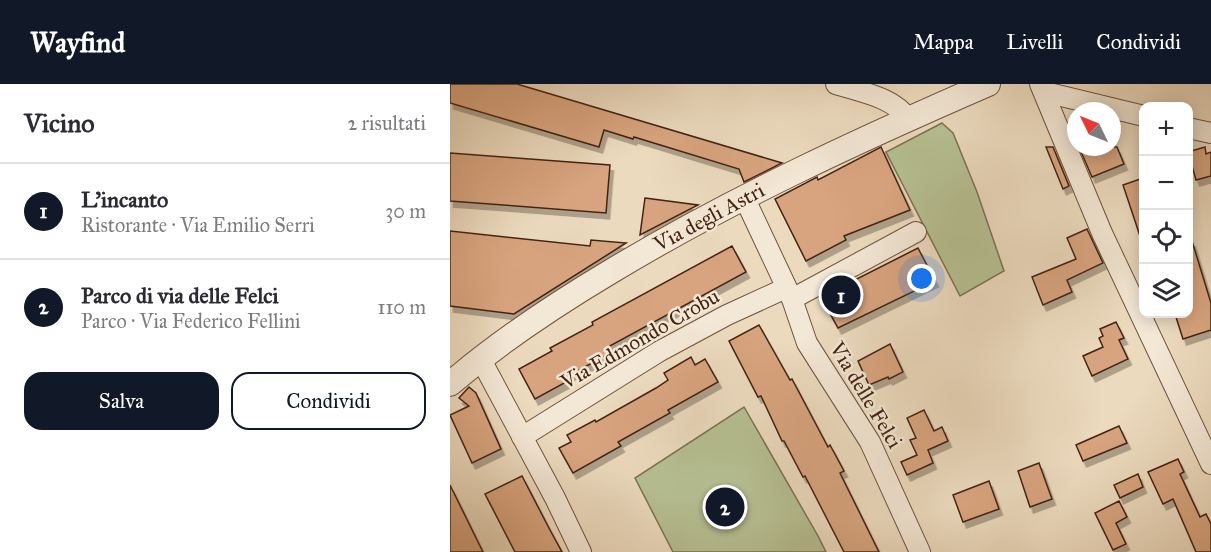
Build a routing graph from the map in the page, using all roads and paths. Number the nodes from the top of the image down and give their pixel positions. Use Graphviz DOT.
graph roads {
  1 [pos="836,84"];
  2 [pos="988,84"];
  3 [pos="1043,88"];
  4 [pos="1139,116"];
  5 [pos="908,119"];
  6 [pos="1193,129"];
  7 [pos="1211,133"];
  8 [pos="744,197"];
  9 [pos="916,232"];
  10 [pos="789,294"];
  11 [pos="480,358"];
  12 [pos="450,384"];
  13 [pos="522,436"];
  14 [pos="1211,464"];
  15 [pos="581,552"];
  16 [pos="920,552"];
  1 -- 5 [label="street"];
  2 -- 5 [label="street, Via degli Astri"];
  3 -- 4 [label="street"];
  3 -- 14 [label="street"];
  5 -- 8 [label="street, Via degli Astri"];
  6 -- 7 [label="street"];
  8 -- 10 [label="street, Via delle Felci"];
  8 -- 11 [label="street, Via degli Astri"];
  9 -- 10 [label="street, Via Edmondo Crobu"];
  10 -- 13 [label="street, Via Edmondo Crobu"];
  10 -- 16 [label="street, Via delle Felci"];
  11 -- 12 [label="street, Via degli Astri"];
  11 -- 13 [label="street"];
  13 -- 15 [label="street"];
}
